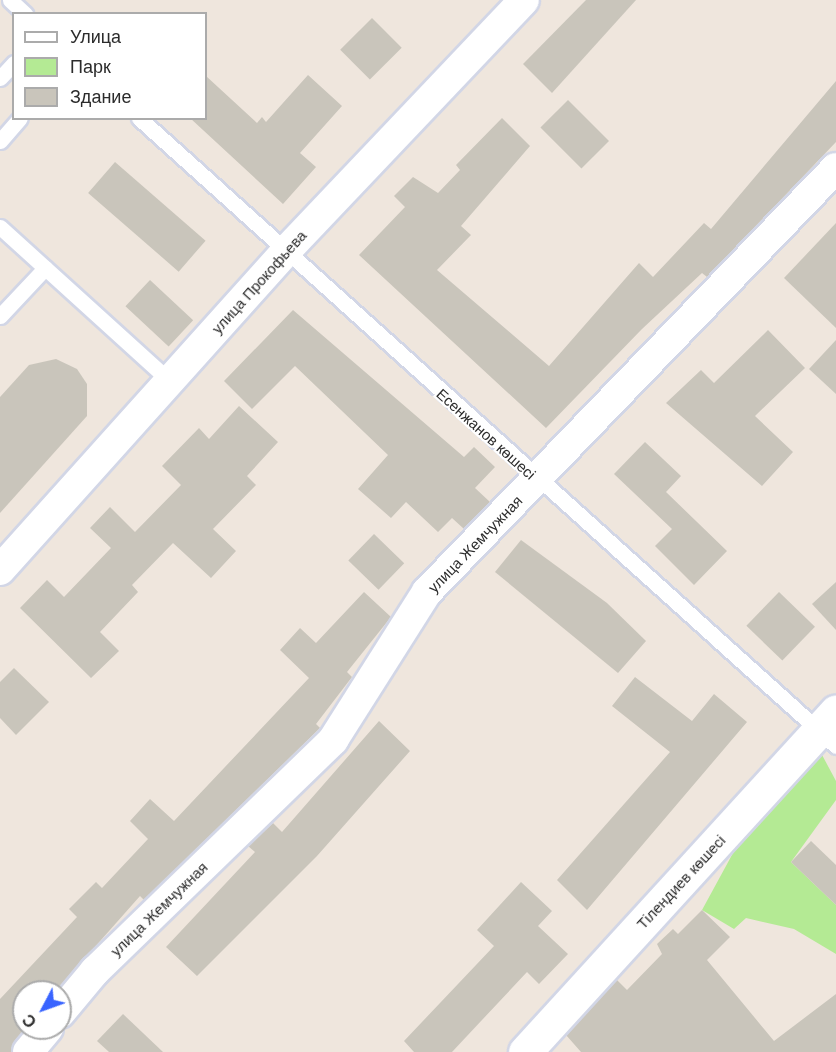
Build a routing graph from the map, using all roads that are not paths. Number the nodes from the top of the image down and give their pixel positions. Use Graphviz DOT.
graph roads {
  1 [pos="10,0"];
  2 [pos="524,0"];
  3 [pos="22,12"];
  4 [pos="12,65"];
  5 [pos="0,78"];
  6 [pos="18,120"];
  7 [pos="141,120"];
  8 [pos="0,141"];
  9 [pos="836,168"];
  10 [pos="0,227"];
  11 [pos="285,252"];
  12 [pos="45,268"];
  13 [pos="0,316"];
  14 [pos="170,381"];
  15 [pos="537,481"];
  16 [pos="0,570"];
  17 [pos="830,730"];
  18 [pos="72,999"];
  19 [pos="38,1040"];
  20 [pos="28,1052"];
  21 [pos="525,1052"];
  1 -- 3 [label="lane"];
  2 -- 11 [label="street, улица Прокофьева"];
  4 -- 5 [label="lane"];
  6 -- 8 [label="lane"];
  7 -- 11 [label="lane, Есенжанов көшесі"];
  9 -- 15 [label="street, улица Жемчужная"];
  10 -- 12 [label="lane"];
  11 -- 14 [label="street, улица Прокофьева"];
  11 -- 15 [label="lane, Есенжанов көшесі"];
  12 -- 13 [label="lane"];
  12 -- 14 [label="lane"];
  14 -- 16 [label="street, улица Прокофьева"];
  15 -- 17 [label="lane, Есенжанов көшесі"];
  15 -- 18 [label="street, улица Жемчужная"];
  17 -- 21 [label="street, Тілендиев көшесі"];
  19 -- 20 [label="street"];
}
